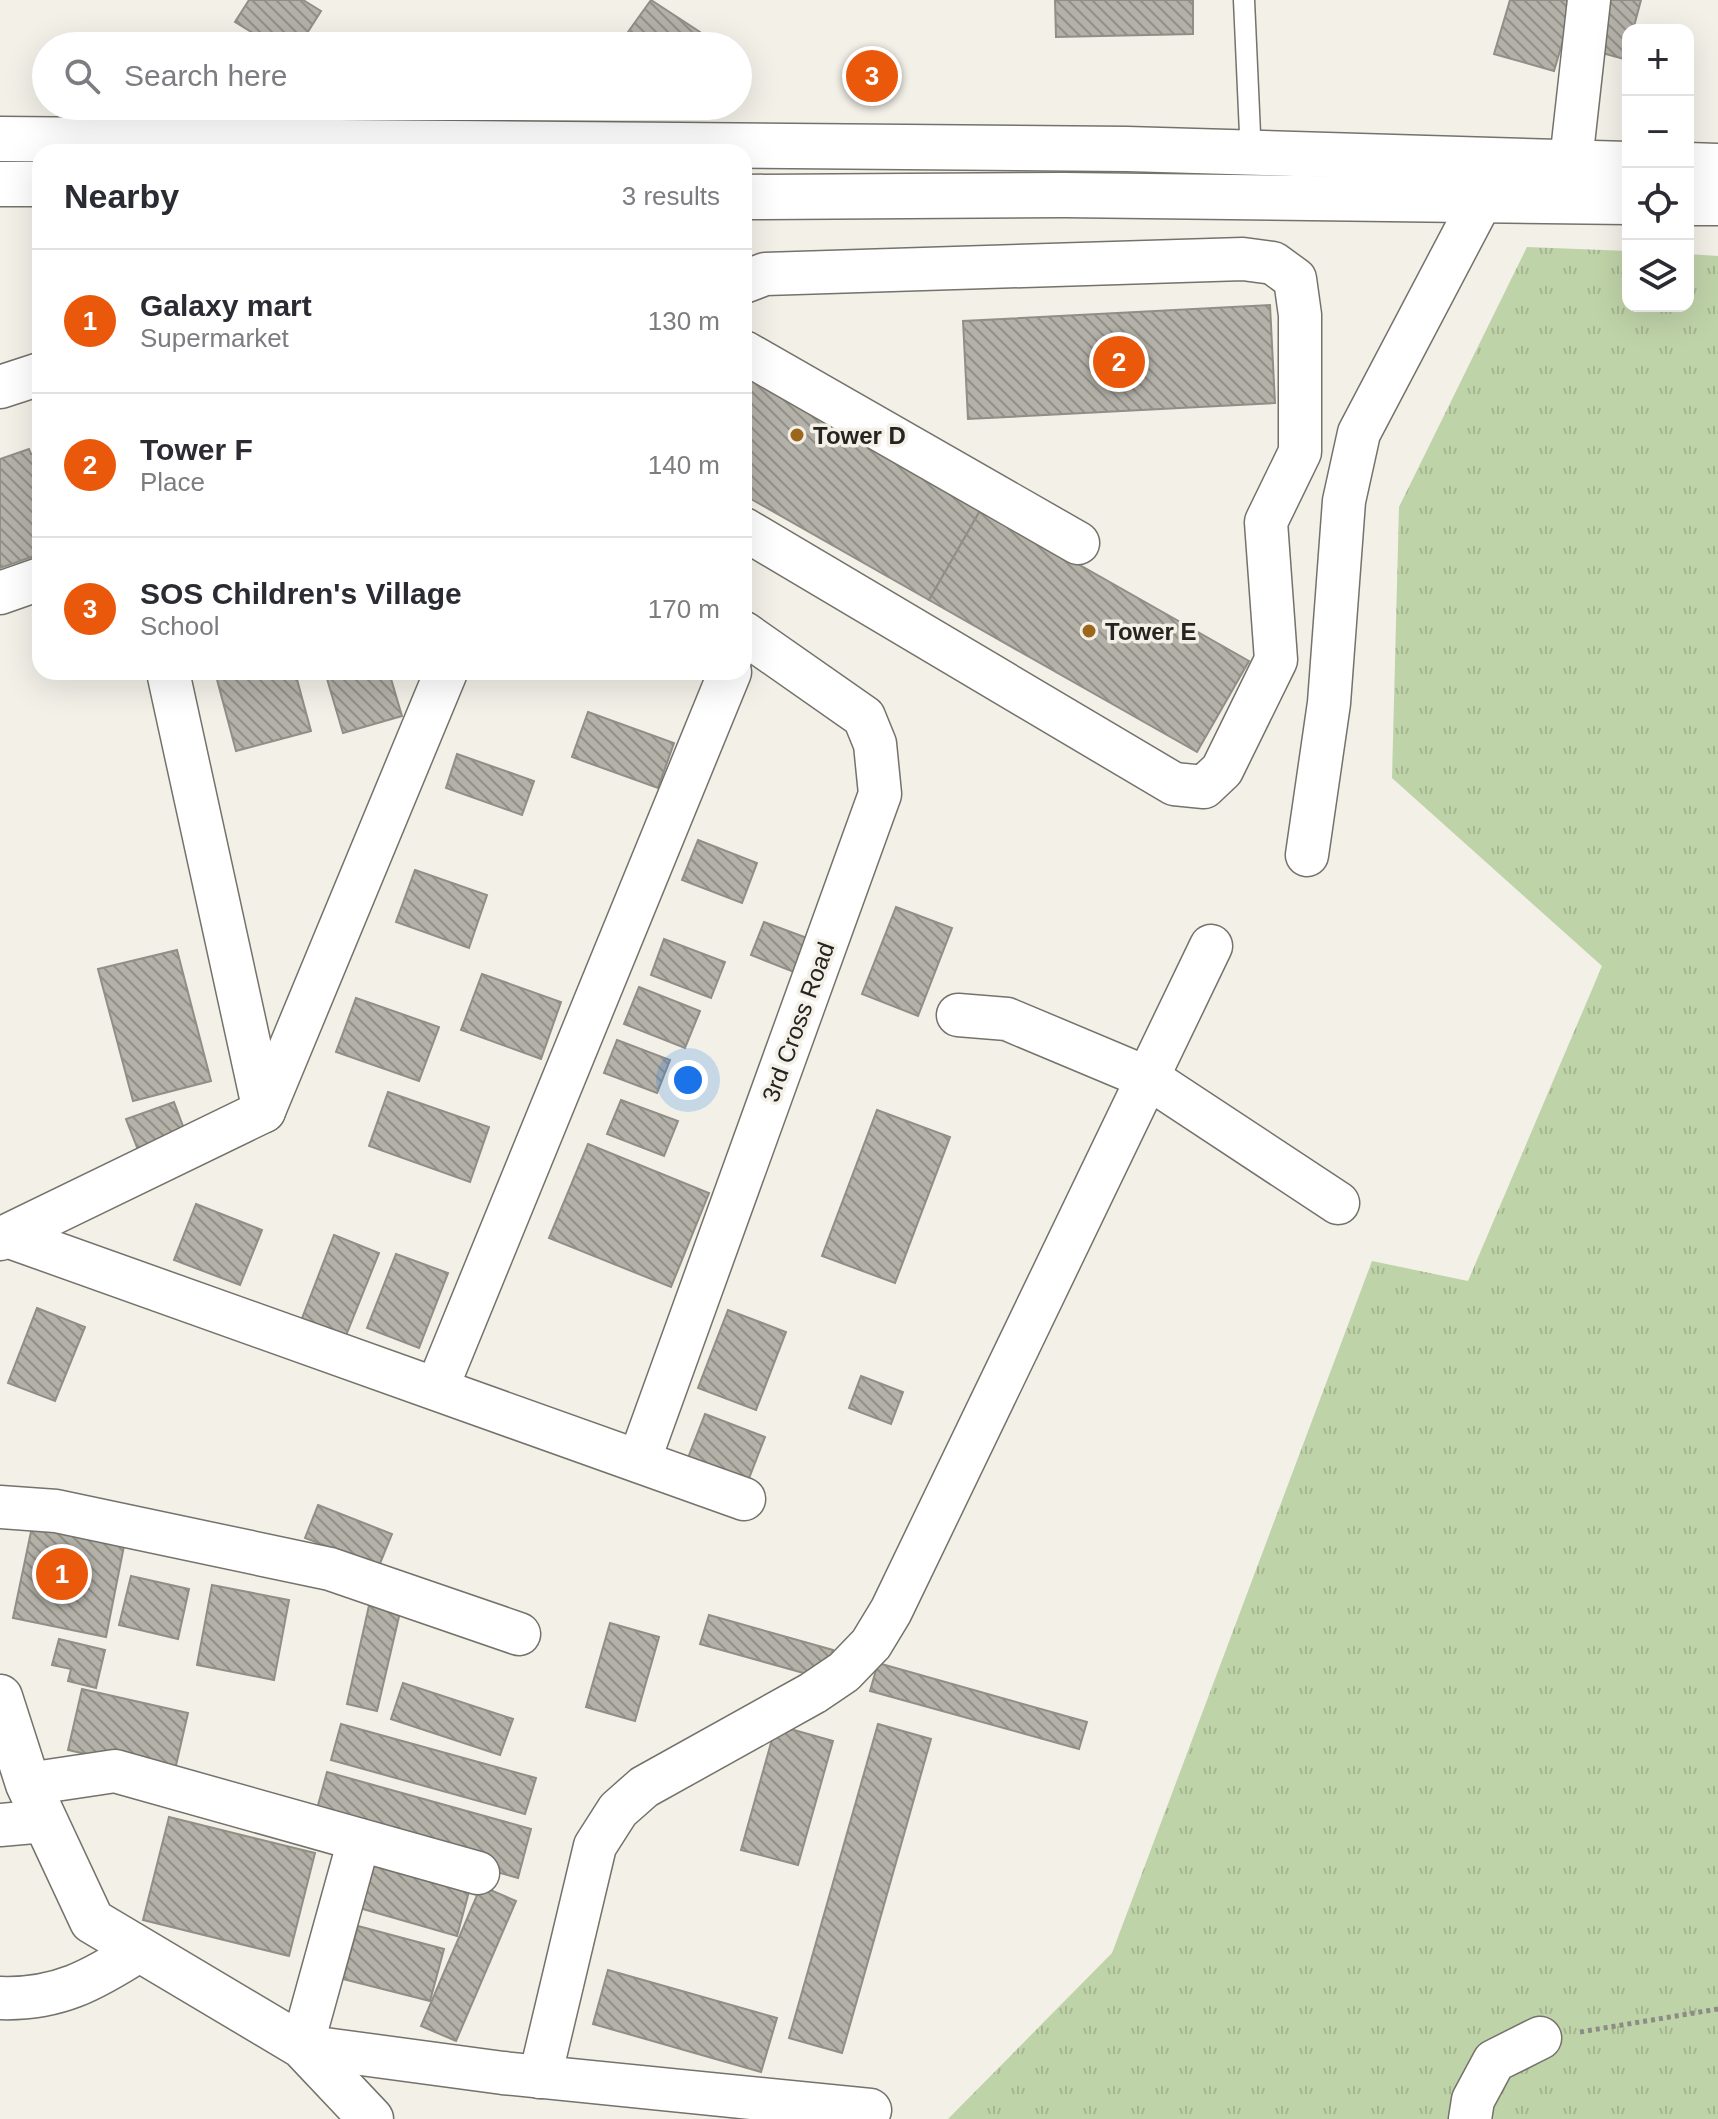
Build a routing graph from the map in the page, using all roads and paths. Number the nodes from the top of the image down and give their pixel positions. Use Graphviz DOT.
graph roads {
  1 [pos="1244,0"];
  2 [pos="1589,0"];
  3 [pos="0,139"];
  4 [pos="341,144"];
  5 [pos="752,149"];
  6 [pos="1251,153"];
  7 [pos="1694,165"];
  8 [pos="1622,166"];
  9 [pos="1718,166"];
  10 [pos="1568,181"];
  11 [pos="0,184"];
  12 [pos="32,184"];
  13 [pos="752,197"];
  14 [pos="1252,197"];
  15 [pos="1482,199"];
  16 [pos="1622,200"];
  17 [pos="1694,203"];
  18 [pos="1718,203"];
  19 [pos="752,279"];
  20 [pos="752,357"];
  21 [pos="32,377"];
  22 [pos="0,387"];
  23 [pos="752,534"];
  24 [pos="1078,543"];
  25 [pos="32,582"];
  26 [pos="0,593"];
  27 [pos="752,640"];
  28 [pos="170,680"];
  29 [pos="443,680"];
  30 [pos="727,680"];
  31 [pos="1307,855"];
  32 [pos="1211,946"];
  33 [pos="958,1015"];
  34 [pos="1150,1079"];
  35 [pos="264,1111"];
  36 [pos="1338,1203"];
  37 [pos="4,1237"];
  38 [pos="437,1388"];
  39 [pos="639,1461"];
  40 [pos="744,1499"];
  41 [pos="0,1507"];
  42 [pos="519,1634"];
  43 [pos="0,1697"];
  44 [pos="37,1802"];
  45 [pos="0,1825"];
  46 [pos="359,1840"];
  47 [pos="478,1873"];
  48 [pos="140,1950"];
  49 [pos="0,1998"];
  50 [pos="1718,2009"];
  51 [pos="1540,2038"];
  52 [pos="302,2046"];
  53 [pos="540,2077"];
  54 [pos="870,2110"];
  55 [pos="371,2119"];
  56 [pos="1470,2119"];
  1 -- 6 [label="lane"];
  2 -- 10 [label="street"];
  3 -- 4 [label="main road"];
  5 -- 6 [label="main road"];
  6 -- 10 [label="main road"];
  6 -- 14 [label="lane"];
  7 -- 9 [label="main road"];
  8 -- 10 [label="main road"];
  10 -- 15 [label="main road"];
  10 -- 16 [label="main road"];
  11 -- 12 [label="main road"];
  13 -- 14 [label="main road"];
  14 -- 15 [label="main road"];
  15 -- 31 [label="street"];
  17 -- 18 [label="main road"];
  19 -- 23 [label="street"];
  20 -- 24 [label="street"];
  21 -- 22 [label="street"];
  25 -- 26 [label="street"];
  27 -- 39 [label="street, 3rd Cross Road"];
  28 -- 35 [label="street"];
  29 -- 35 [label="street"];
  30 -- 38 [label="street"];
  32 -- 34 [label="street"];
  33 -- 34 [label="street"];
  34 -- 36 [label="street"];
  34 -- 53 [label="street"];
  35 -- 37 [label="street"];
  37 -- 38 [label="street"];
  38 -- 39 [label="street"];
  39 -- 40 [label="street"];
  41 -- 42 [label="street"];
  43 -- 44 [label="main road"];
  44 -- 45 [label="street"];
  44 -- 46 [label="street"];
  44 -- 48 [label="main road"];
  46 -- 47 [label="street"];
  46 -- 52 [label="street"];
  48 -- 49 [label="street"];
  48 -- 52 [label="main road"];
  50 -- 51 [label="path"];
  51 -- 56 [label="street"];
  52 -- 53 [label="street"];
  52 -- 55 [label="main road"];
  53 -- 54 [label="street"];
}
